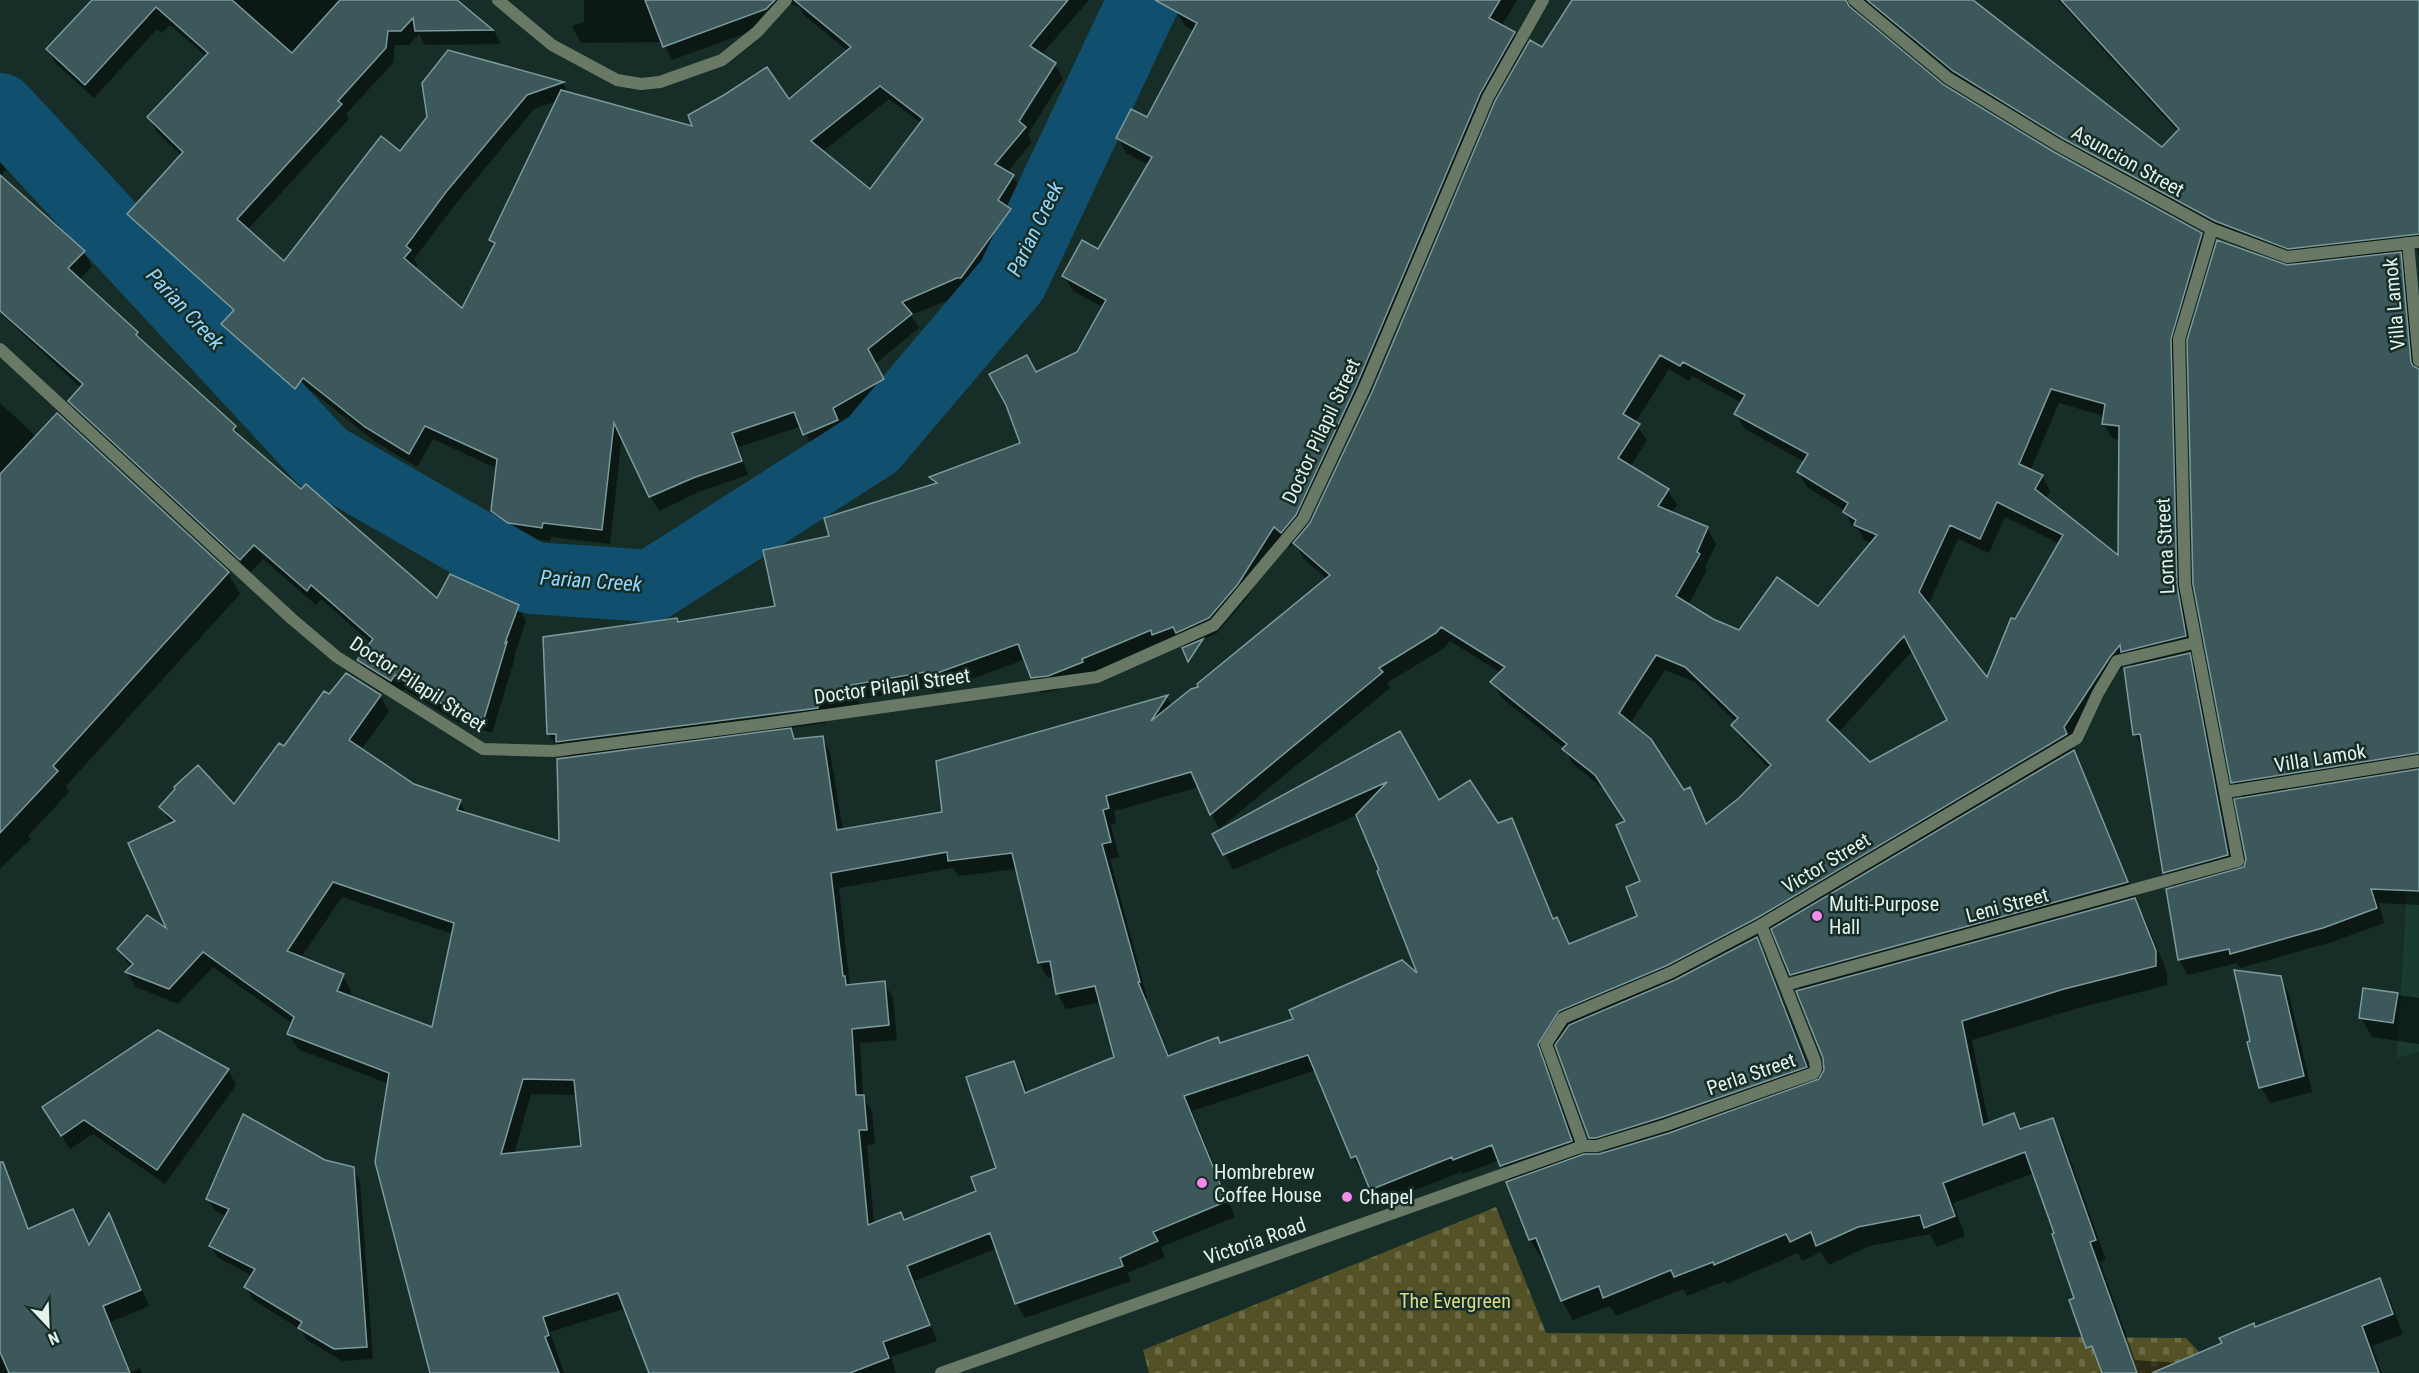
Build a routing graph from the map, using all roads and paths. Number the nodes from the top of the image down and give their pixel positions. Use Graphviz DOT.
graph roads {
  1 [pos="498,0"];
  2 [pos="786,0"];
  3 [pos="1543,0"];
  4 [pos="1854,0"];
  5 [pos="2212,229"];
  6 [pos="2414,242"];
  7 [pos="0,349"];
  8 [pos="2419,361"];
  9 [pos="2194,643"];
  10 [pos="2419,761"];
  11 [pos="2226,792"];
  12 [pos="2238,861"];
  13 [pos="1761,925"];
  14 [pos="1785,985"];
  15 [pos="1583,1146"];
  16 [pos="941,1373"];
  1 -- 2 [label="street"];
  3 -- 7 [label="street, Doctor Pilapil Street"];
  4 -- 5 [label="street, Asuncion Street"];
  5 -- 6 [label="street, Asuncion Street"];
  5 -- 9 [label="street, Lorna Street"];
  6 -- 8 [label="street, Villa Lamok"];
  9 -- 11 [label="street, Lorna Street"];
  9 -- 13 [label="street, Victor Street"];
  10 -- 11 [label="street, Villa Lamok"];
  11 -- 12 [label="street, Lorna Street"];
  12 -- 14 [label="street, Leni Street"];
  13 -- 14 [label="street, Perla Street"];
  13 -- 15 [label="street, Victor Street"];
  14 -- 15 [label="street, Perla Street"];
  15 -- 16 [label="street, Victoria Road"];
}
